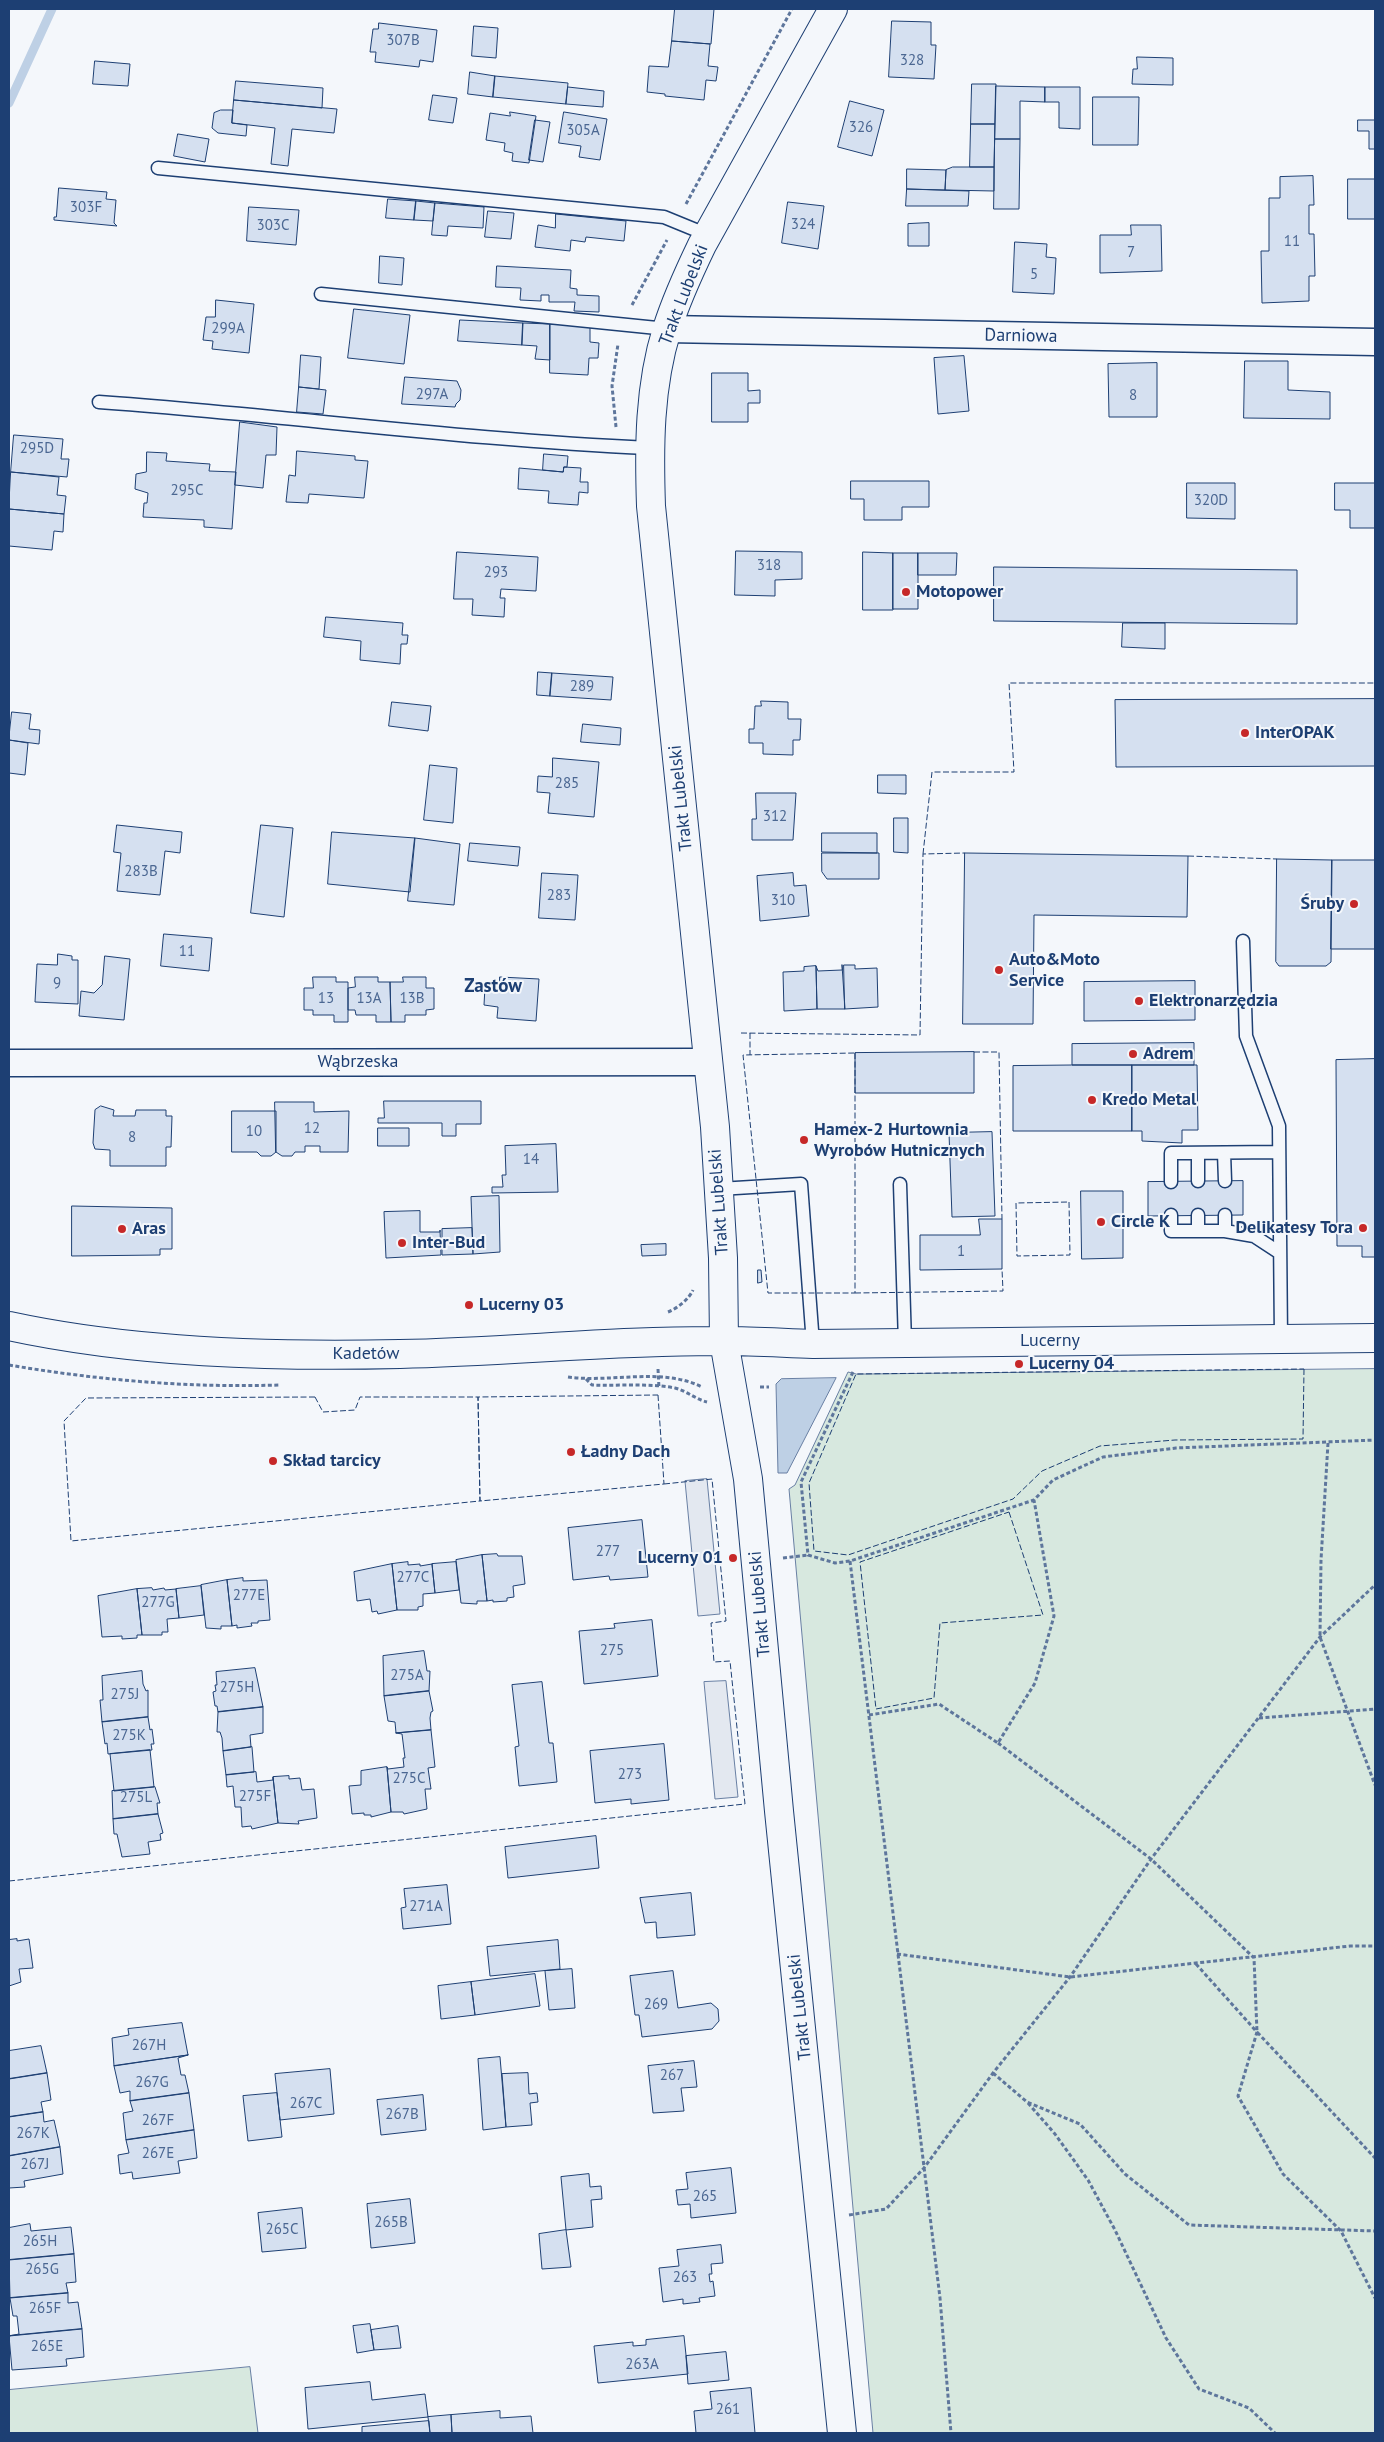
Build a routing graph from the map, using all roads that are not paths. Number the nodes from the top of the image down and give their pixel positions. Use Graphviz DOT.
graph roads {
  1 [pos="832,9"];
  2 [pos="158,168"];
  3 [pos="708,235"];
  4 [pos="321,294"];
  5 [pos="667,330"];
  6 [pos="1375,342"];
  7 [pos="98,402"];
  8 [pos="649,448"];
  9 [pos="1243,941"];
  10 [pos="707,1062"];
  11 [pos="9,1063"];
  12 [pos="1280,1152"];
  13 [pos="1198,1153"];
  14 [pos="1224,1153"];
  15 [pos="1198,1181"];
  16 [pos="1224,1181"];
  17 [pos="1171,1182"];
  18 [pos="900,1184"];
  19 [pos="719,1189"];
  20 [pos="1198,1215"];
  21 [pos="1225,1215"];
  22 [pos="1172,1216"];
  23 [pos="1198,1231"];
  24 [pos="1225,1231"];
  25 [pos="1280,1253"];
  26 [pos="9,1326"];
  27 [pos="1375,1338"];
  28 [pos="1281,1339"];
  29 [pos="724,1341"];
  30 [pos="905,1342"];
  31 [pos="813,1344"];
  32 [pos="842,2433"];
  1 -- 3 [label="street, Trakt Lubelski"];
  2 -- 3 [label="lane"];
  3 -- 5 [label="street, Trakt Lubelski"];
  4 -- 5 [label="lane"];
  5 -- 6 [label="street, Darniowa"];
  5 -- 8 [label="street, Trakt Lubelski"];
  7 -- 8 [label="lane"];
  8 -- 10 [label="street, Trakt Lubelski"];
  9 -- 12 [label="lane"];
  10 -- 11 [label="street, Wąbrzeska"];
  10 -- 19 [label="street, Trakt Lubelski"];
  12 -- 14 [label="lane"];
  12 -- 25 [label="lane"];
  13 -- 14 [label="lane"];
  13 -- 15 [label="lane"];
  13 -- 17 [label="lane"];
  14 -- 16 [label="lane"];
  18 -- 30 [label="lane"];
  19 -- 29 [label="street, Trakt Lubelski"];
  19 -- 31 [label="lane"];
  20 -- 23 [label="lane"];
  21 -- 24 [label="lane"];
  22 -- 23 [label="lane"];
  23 -- 24 [label="lane"];
  24 -- 25 [label="lane"];
  25 -- 28 [label="lane"];
  26 -- 29 [label="street, Kadetów"];
  27 -- 28 [label="street, Lucerny"];
  28 -- 30 [label="street, Lucerny"];
  29 -- 31 [label="street, Lucerny"];
  29 -- 32 [label="street, Trakt Lubelski"];
  30 -- 31 [label="street, Lucerny"];
}
